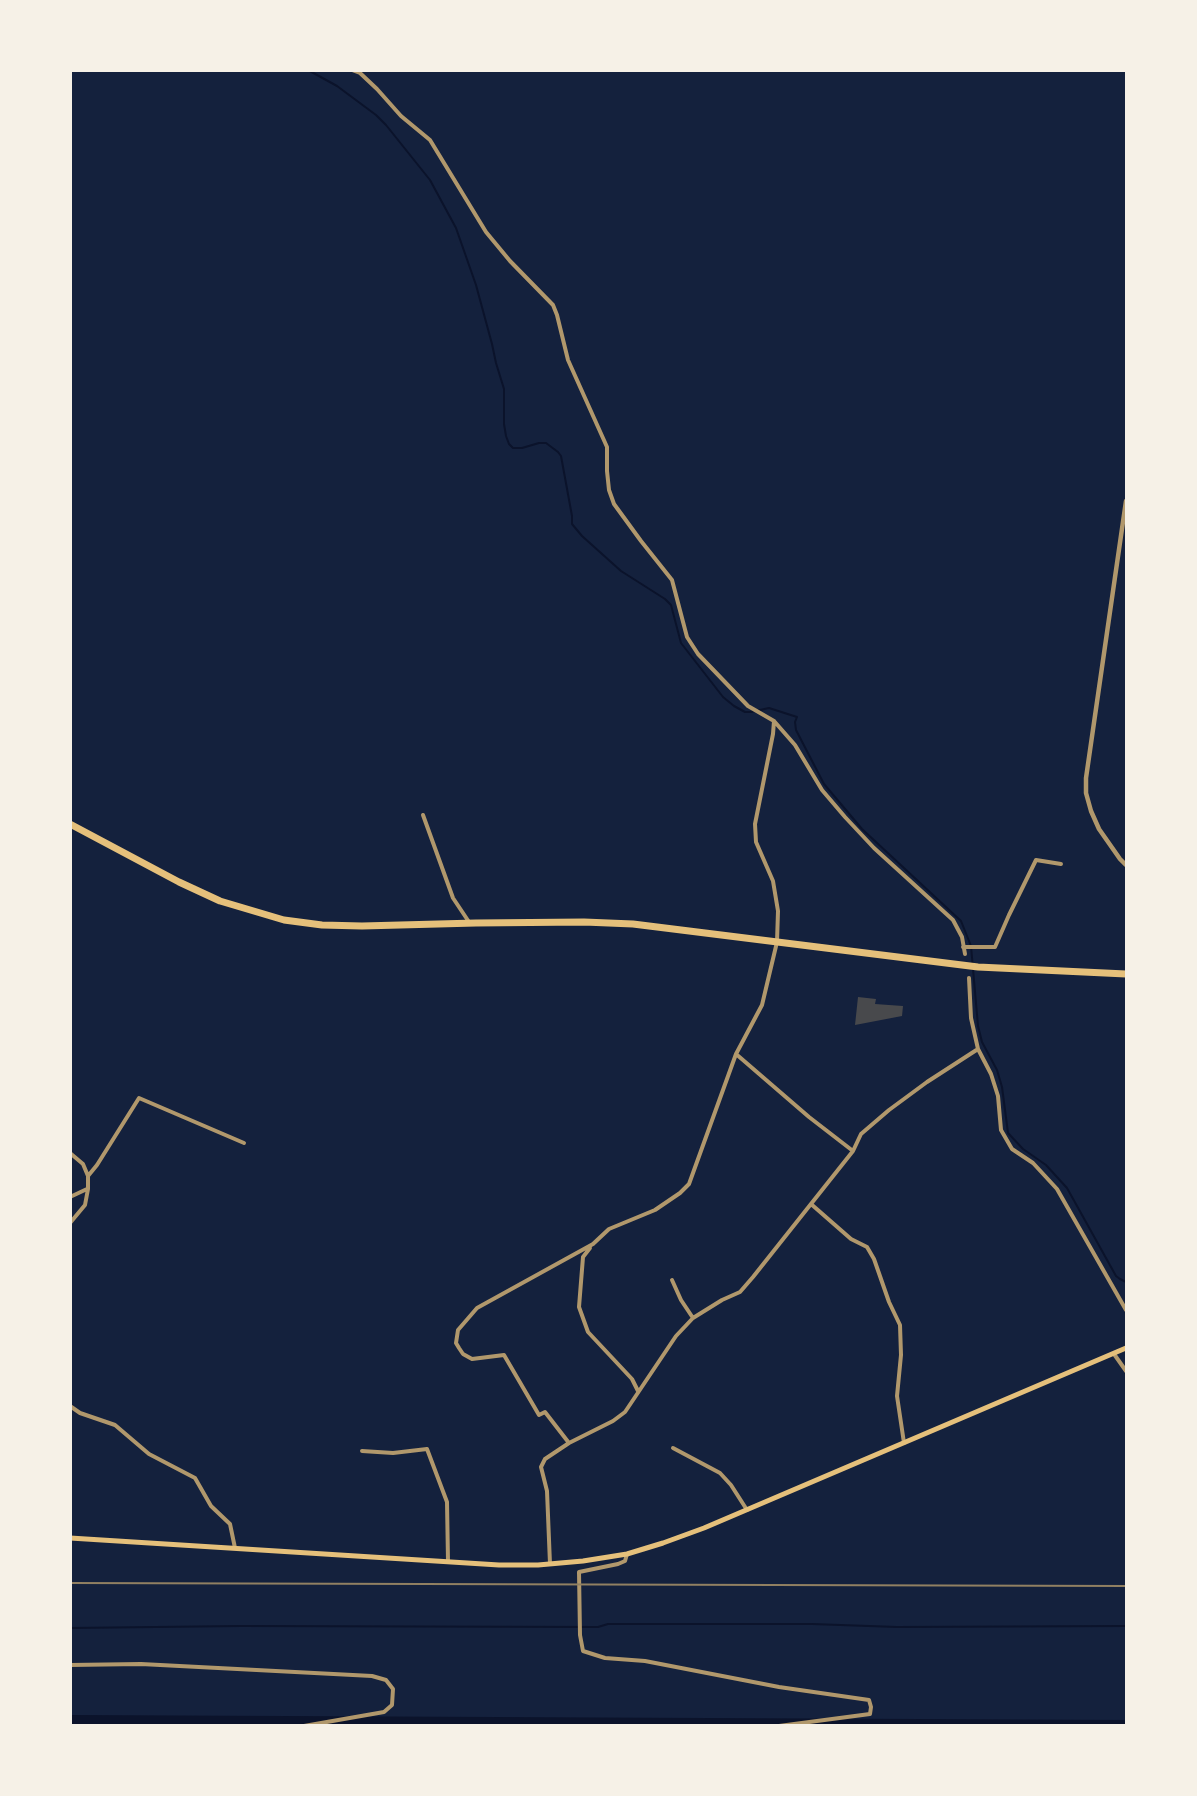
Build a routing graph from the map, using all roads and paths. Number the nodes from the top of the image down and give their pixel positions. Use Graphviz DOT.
graph roads {
  1 [pos="352,70"];
  2 [pos="1126,501"];
  3 [pos="774,721"];
  4 [pos="423,816"];
  5 [pos="70,824"];
  6 [pos="1061,864"];
  7 [pos="1126,866"];
  8 [pos="469,923"];
  9 [pos="777,942"];
  10 [pos="963,947"];
  11 [pos="964,954"];
  12 [pos="1126,975"];
  13 [pos="969,978"];
  14 [pos="978,1049"];
  15 [pos="736,1054"];
  16 [pos="244,1143"];
  17 [pos="853,1151"];
  18 [pos="70,1153"];
  19 [pos="88,1176"];
  20 [pos="88,1189"];
  21 [pos="70,1197"];
  22 [pos="811,1203"];
  23 [pos="70,1223"];
  24 [pos="593,1244"];
  25 [pos="672,1280"];
  26 [pos="1126,1310"];
  27 [pos="693,1318"];
  28 [pos="1126,1348"];
  29 [pos="1113,1354"];
  30 [pos="1126,1371"];
  31 [pos="638,1392"];
  32 [pos="70,1406"];
  33 [pos="569,1443"];
  34 [pos="904,1443"];
  35 [pos="673,1448"];
  36 [pos="362,1451"];
  37 [pos="747,1509"];
  38 [pos="70,1538"];
  39 [pos="235,1548"];
  40 [pos="627,1554"];
  41 [pos="448,1561"];
  42 [pos="550,1564"];
  43 [pos="70,1665"];
  44 [pos="304,1725"];
  45 [pos="779,1725"];
  1 -- 3 [label="street"];
  2 -- 7 [label="street"];
  3 -- 9 [label="street"];
  3 -- 10 [label="street"];
  4 -- 8 [label="street"];
  5 -- 8 [label="highway"];
  6 -- 10 [label="street"];
  8 -- 9 [label="highway"];
  9 -- 12 [label="highway"];
  9 -- 15 [label="street"];
  10 -- 11 [label="street"];
  13 -- 14 [label="street"];
  14 -- 17 [label="street"];
  14 -- 26 [label="street"];
  15 -- 17 [label="street"];
  15 -- 24 [label="street"];
  16 -- 19 [label="street"];
  17 -- 22 [label="street"];
  18 -- 19 [label="street"];
  19 -- 20 [label="street"];
  20 -- 21 [label="street"];
  20 -- 23 [label="street"];
  22 -- 27 [label="street"];
  22 -- 34 [label="street"];
  24 -- 31 [label="street"];
  24 -- 33 [label="street"];
  25 -- 27 [label="street"];
  27 -- 31 [label="street"];
  28 -- 29 [label="main road"];
  29 -- 30 [label="street"];
  29 -- 34 [label="main road"];
  31 -- 33 [label="street"];
  32 -- 39 [label="street"];
  33 -- 42 [label="street"];
  34 -- 37 [label="main road"];
  35 -- 37 [label="street"];
  36 -- 41 [label="street"];
  37 -- 40 [label="main road"];
  38 -- 39 [label="main road"];
  39 -- 41 [label="main road"];
  40 -- 42 [label="main road"];
  40 -- 45 [label="street"];
  41 -- 42 [label="main road"];
  43 -- 44 [label="street"];
}
